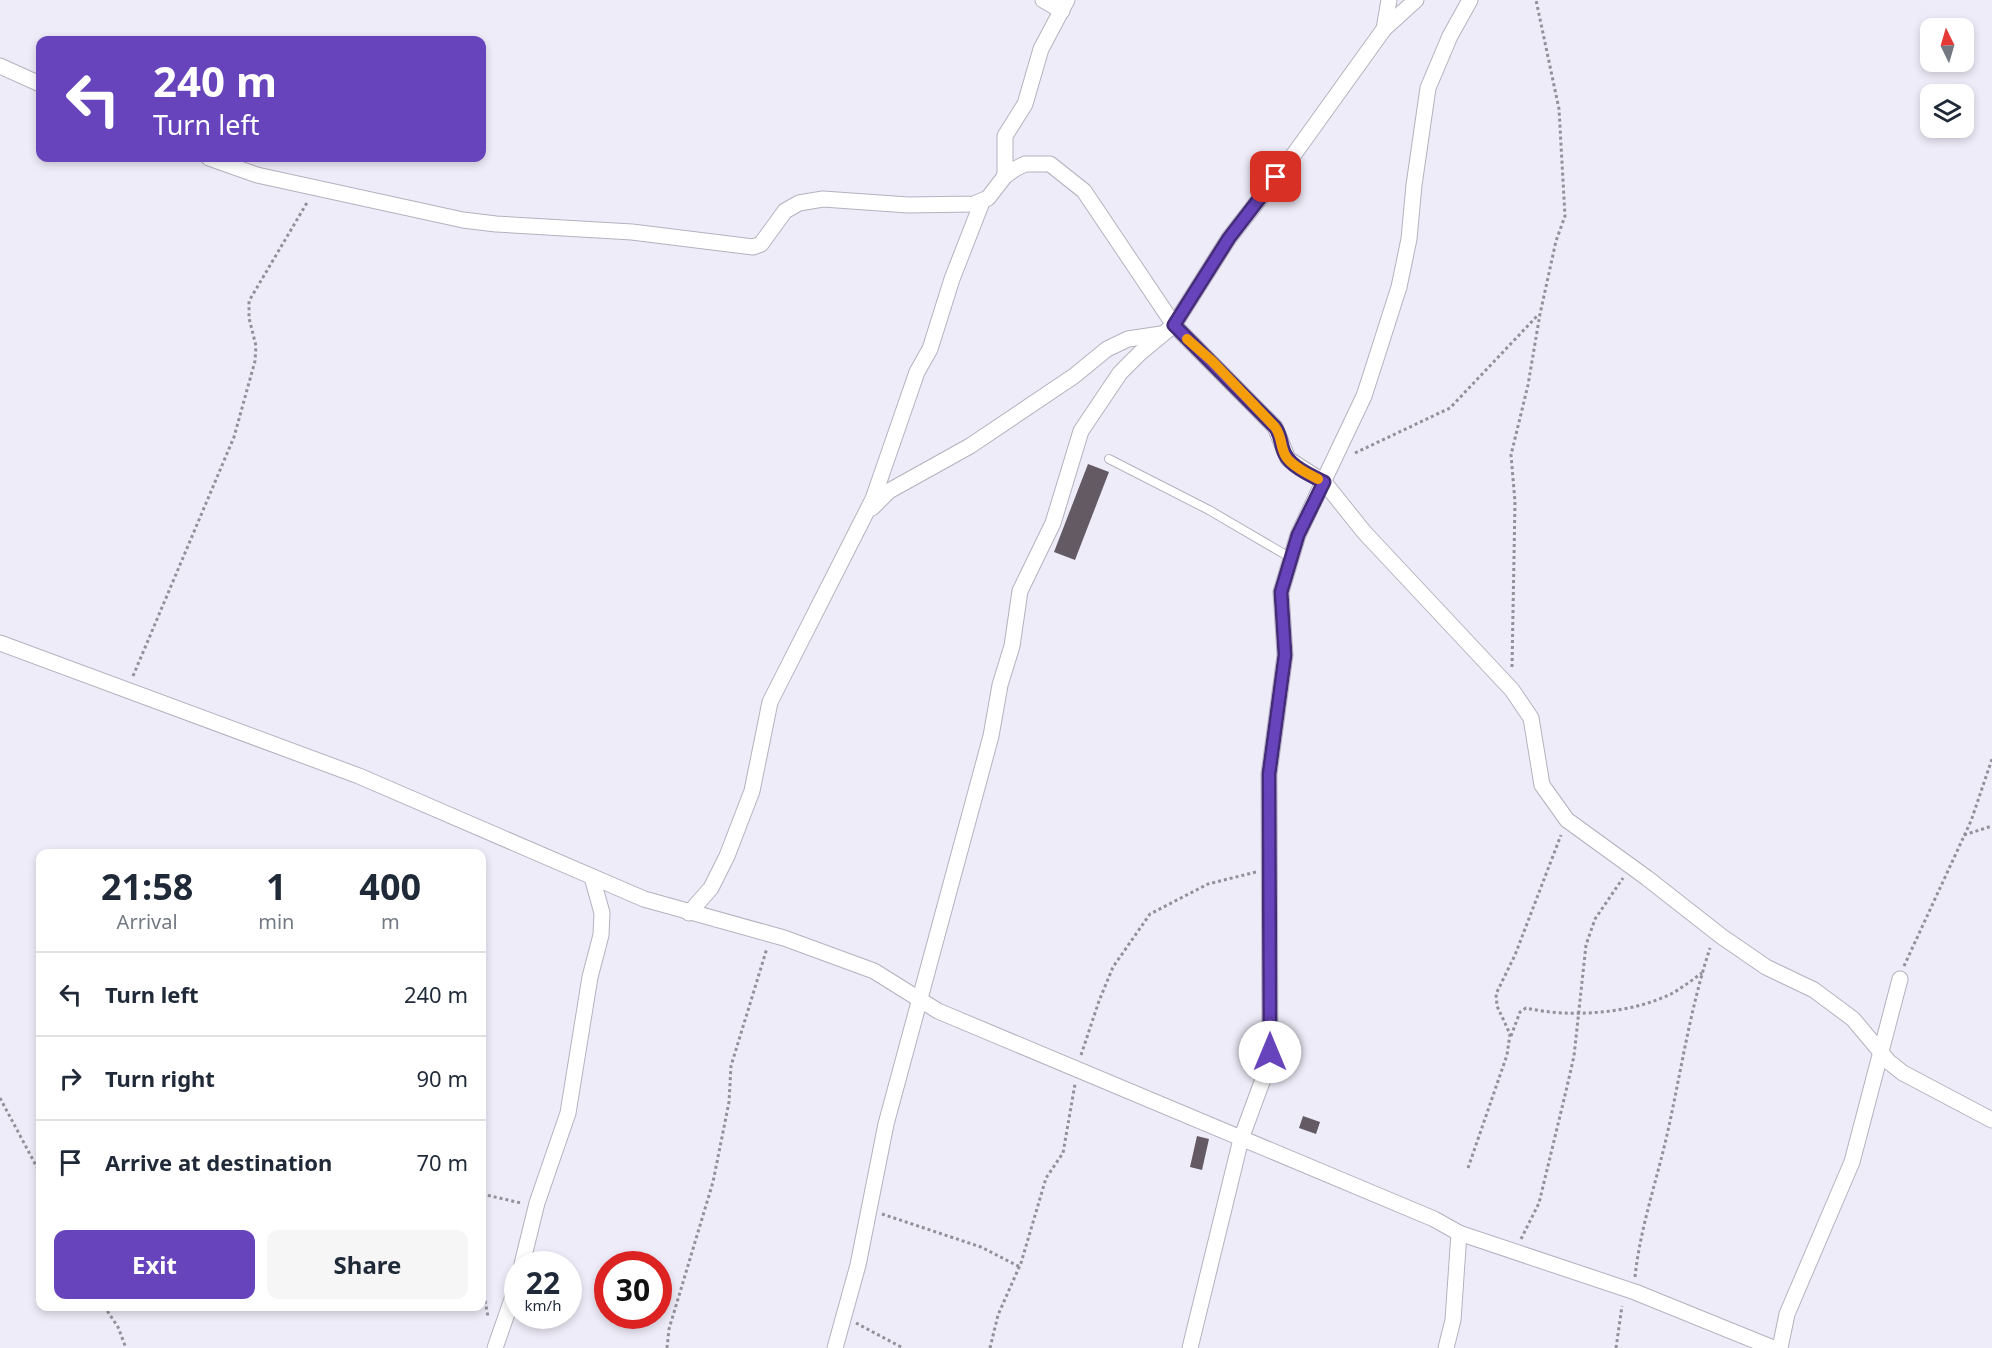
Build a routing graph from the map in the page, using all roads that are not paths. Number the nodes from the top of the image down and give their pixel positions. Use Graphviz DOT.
graph roads {
  1 [pos="1043,0"];
  2 [pos="1389,0"];
  3 [pos="1416,0"];
  4 [pos="1470,0"];
  5 [pos="1064,6"];
  6 [pos="1384,29"];
  7 [pos="0,66"];
  8 [pos="36,82"];
  9 [pos="220,162"];
  10 [pos="1005,176"];
  11 [pos="982,202"];
  12 [pos="1169,329"];
  13 [pos="1109,459"];
  14 [pos="1324,482"];
  15 [pos="864,517"];
  16 [pos="1291,558"];
  17 [pos="0,643"];
  18 [pos="592,877"];
  19 [pos="689,913"];
  20 [pos="1900,979"];
  21 [pos="920,1002"];
  22 [pos="1879,1049"];
  23 [pos="1992,1120"];
  24 [pos="1241,1139"];
  25 [pos="1459,1233"];
  26 [pos="525,1251"];
  27 [pos="504,1322"];
  28 [pos="495,1348"];
  29 [pos="835,1348"];
  30 [pos="1190,1348"];
  31 [pos="1446,1348"];
  32 [pos="1773,1348"];
  33 [pos="1780,1348"];
  1 -- 5 [label="street"];
  2 -- 6 [label="street"];
  3 -- 6 [label="street"];
  4 -- 14 [label="street"];
  5 -- 10 [label="street"];
  6 -- 12 [label="street"];
  7 -- 8 [label="street"];
  9 -- 11 [label="street"];
  10 -- 11 [label="street"];
  10 -- 12 [label="street"];
  11 -- 15 [label="street"];
  12 -- 14 [label="street"];
  12 -- 15 [label="street"];
  12 -- 21 [label="street"];
  13 -- 16 [label="lane"];
  14 -- 16 [label="street"];
  14 -- 22 [label="street"];
  15 -- 19 [label="street"];
  16 -- 24 [label="street"];
  17 -- 18 [label="street"];
  18 -- 19 [label="street"];
  18 -- 26 [label="street"];
  19 -- 21 [label="street"];
  20 -- 22 [label="street"];
  21 -- 24 [label="street"];
  21 -- 29 [label="street"];
  22 -- 23 [label="street"];
  22 -- 33 [label="street"];
  24 -- 25 [label="street"];
  24 -- 30 [label="street"];
  25 -- 31 [label="street"];
  25 -- 32 [label="street"];
  27 -- 28 [label="street"];
}
